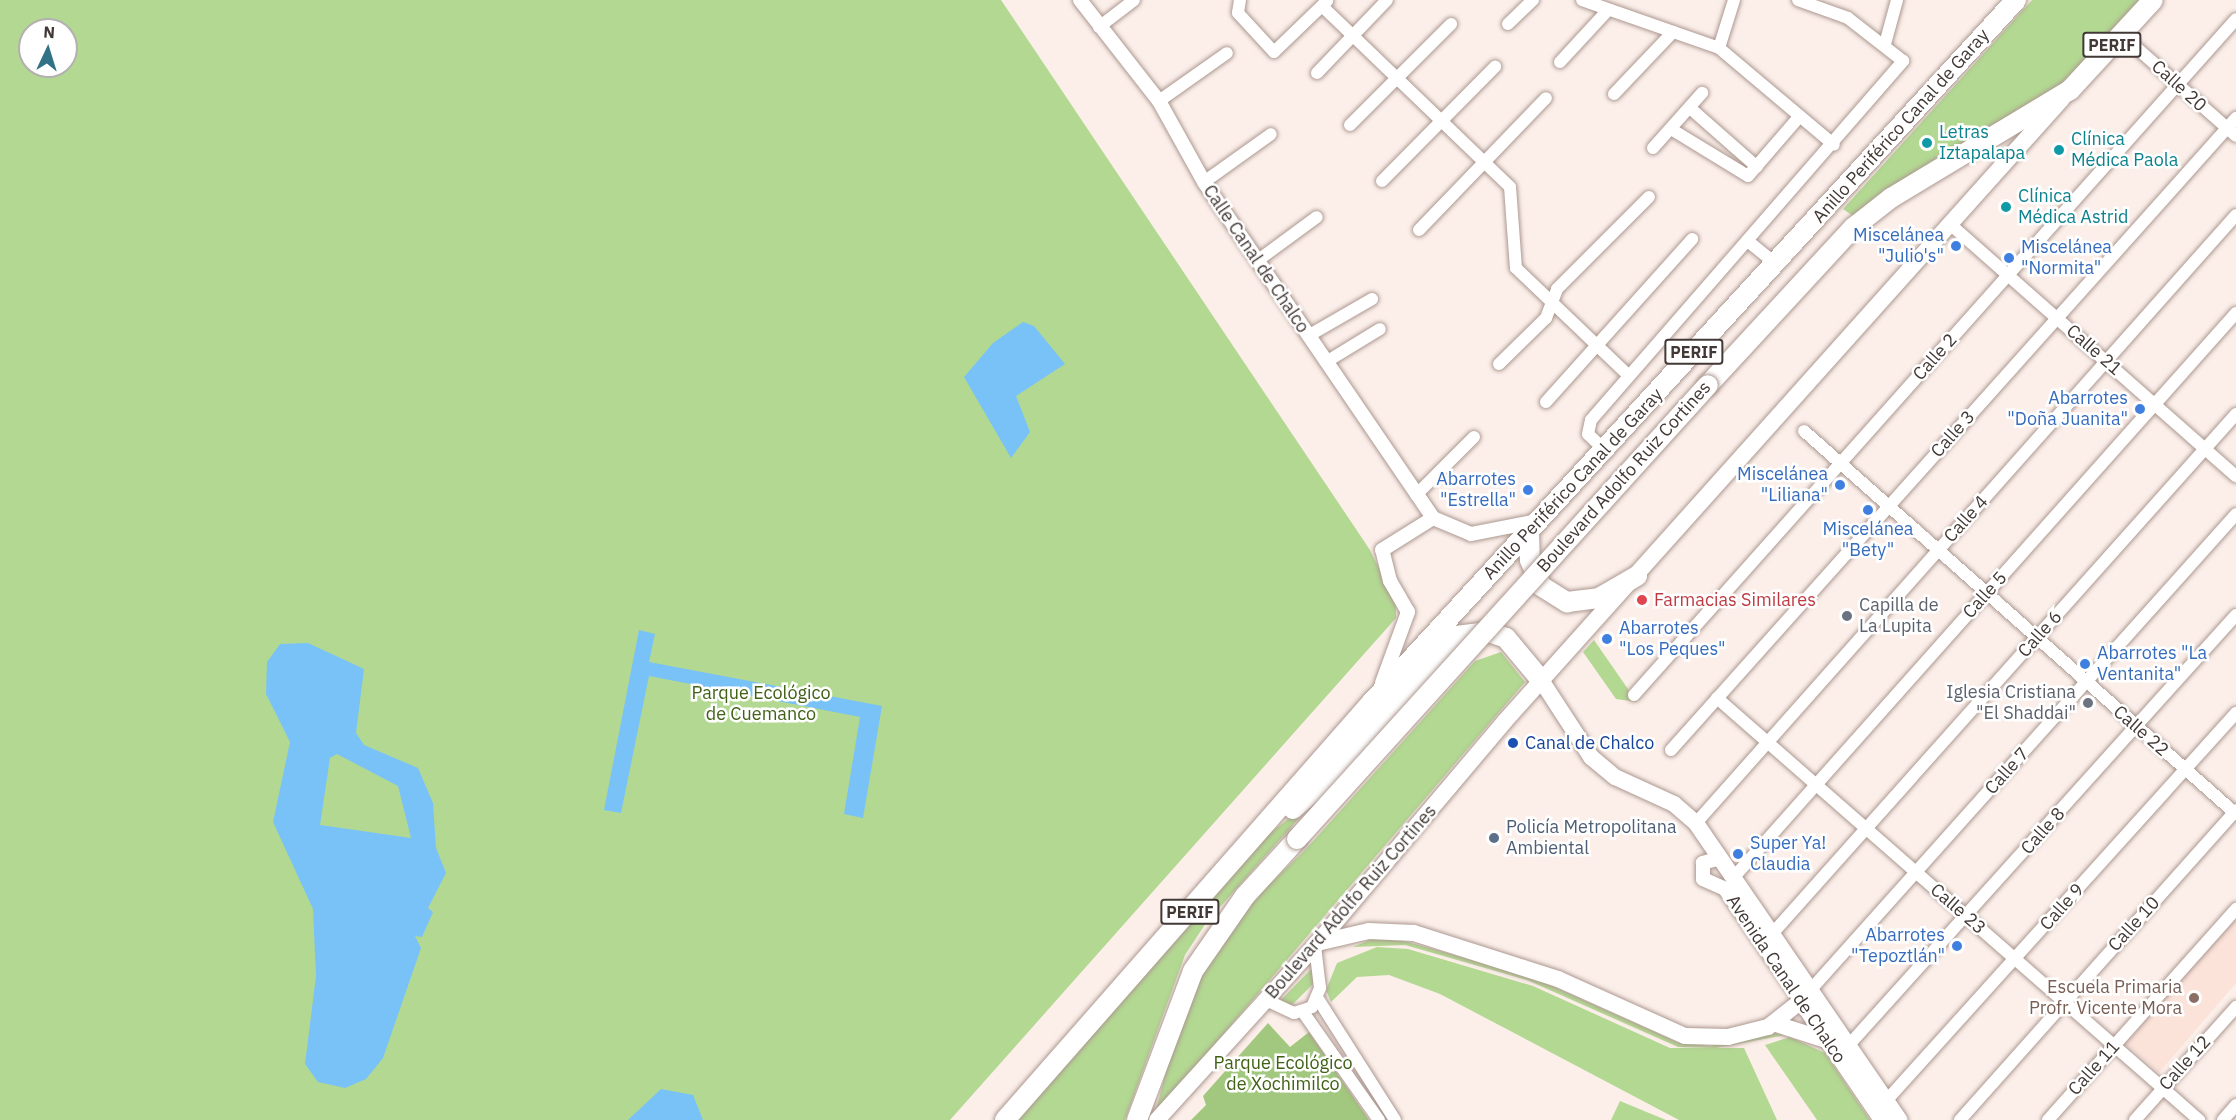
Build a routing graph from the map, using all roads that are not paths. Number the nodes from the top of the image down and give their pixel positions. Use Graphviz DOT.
graph roads {
  1 [pos="1080,0"];
  2 [pos="1134,0"];
  3 [pos="1240,0"];
  4 [pos="1387,0"];
  5 [pos="1533,0"];
  6 [pos="1582,0"];
  7 [pos="1734,0"];
  8 [pos="1798,0"];
  9 [pos="1897,0"];
  10 [pos="2016,0"];
  11 [pos="2153,0"];
  12 [pos="1325,3"];
  13 [pos="1831,5"];
  14 [pos="1608,10"];
  15 [pos="2236,19"];
  16 [pos="1451,24"];
  17 [pos="1508,24"];
  18 [pos="1099,27"];
  19 [pos="1673,32"];
  20 [pos="1352,35"];
  21 [pos="2122,35"];
  22 [pos="1885,44"];
  23 [pos="1719,48"];
  24 [pos="1227,53"];
  25 [pos="1560,62"];
  26 [pos="1495,66"];
  27 [pos="1317,73"];
  28 [pos="1396,79"];
  29 [pos="2178,84"];
  30 [pos="2070,90"];
  31 [pos="1614,93"];
  32 [pos="1702,93"];
  33 [pos="1546,98"];
  34 [pos="1159,101"];
  35 [pos="1690,108"];
  36 [pos="1798,118"];
  37 [pos="2236,118"];
  38 [pos="1440,120"];
  39 [pos="1350,125"];
  40 [pos="1671,129"];
  41 [pos="2232,132"];
  42 [pos="1270,134"];
  43 [pos="1834,145"];
  44 [pos="1653,148"];
  45 [pos="1484,162"];
  46 [pos="1756,167"];
  47 [pos="1382,181"];
  48 [pos="1204,182"];
  49 [pos="1649,198"];
  50 [pos="2236,215"];
  51 [pos="1317,217"];
  52 [pos="1951,225"];
  53 [pos="1419,230"];
  54 [pos="1692,239"];
  55 [pos="1749,242"];
  56 [pos="1257,261"];
  57 [pos="1775,263"];
  58 [pos="2008,275"];
  59 [pos="1372,299"];
  60 [pos="1551,304"];
  61 [pos="2236,313"];
  62 [pos="2057,318"];
  63 [pos="1380,329"];
  64 [pos="1308,336"];
  65 [pos="1596,345"];
  66 [pos="2106,361"];
  67 [pos="1326,362"];
  68 [pos="1499,364"];
  69 [pos="1629,376"];
  70 [pos="1546,402"];
  71 [pos="2155,404"];
  72 [pos="2236,414"];
  73 [pos="1804,431"];
  74 [pos="1474,437"];
  75 [pos="2206,449"];
  76 [pos="1605,450"];
  77 [pos="1839,465"];
  78 [pos="2236,476"];
  79 [pos="1416,495"];
  80 [pos="1888,508"];
  81 [pos="2236,514"];
  82 [pos="1427,521"];
  83 [pos="1534,526"];
  84 [pos="1937,552"];
  85 [pos="1637,576"];
  86 [pos="1986,594"];
  87 [pos="2236,615"];
  88 [pos="2036,638"];
  89 [pos="1541,680"];
  90 [pos="2086,682"];
  91 [pos="1634,695"];
  92 [pos="1717,698"];
  93 [pos="1372,702"];
  94 [pos="2236,713"];
  95 [pos="2137,727"];
  96 [pos="1768,742"];
  97 [pos="1671,750"];
  98 [pos="2185,770"];
  99 [pos="1816,785"];
  100 [pos="2235,812"];
  101 [pos="1696,823"];
  102 [pos="1868,830"];
  103 [pos="1241,854"];
  104 [pos="1720,858"];
  105 [pos="1917,873"];
  106 [pos="1734,877"];
  107 [pos="2236,909"];
  108 [pos="1966,916"];
  109 [pos="1772,934"];
  110 [pos="1316,944"];
  111 [pos="2015,959"];
  112 [pos="1806,996"];
  113 [pos="1318,999"];
  114 [pos="1266,1000"];
  115 [pos="2064,1002"];
  116 [pos="2236,1007"];
  117 [pos="1303,1012"];
  118 [pos="1772,1026"];
  119 [pos="1826,1040"];
  120 [pos="1848,1046"];
  121 [pos="2114,1046"];
  122 [pos="1351,1054"];
  123 [pos="1339,1063"];
  124 [pos="2163,1089"];
  125 [pos="1886,1101"];
  126 [pos="2236,1105"];
  127 [pos="1005,1120"];
  128 [pos="1137,1120"];
  129 [pos="1157,1120"];
  130 [pos="1378,1120"];
  131 [pos="1395,1120"];
  132 [pos="1882,1120"];
  133 [pos="1899,1120"];
  134 [pos="1960,1120"];
  135 [pos="2048,1120"];
  136 [pos="2135,1120"];
  137 [pos="2199,1120"];
  138 [pos="2223,1120"];
  1 -- 18 [label="street, Calle Canal de Chalco"];
  2 -- 18 [label="street"];
  3 -- 12 [label="street"];
  4 -- 20 [label="street"];
  5 -- 17 [label="street"];
  6 -- 14 [label="street"];
  7 -- 23 [label="street"];
  8 -- 13 [label="street"];
  9 -- 22 [label="street"];
  10 -- 57 [label="highway, Anillo Periférico Canal de Garay / PERIF"];
  11 -- 21 [label="highway, PERIF"];
  12 -- 20 [label="street"];
  13 -- 22 [label="street"];
  14 -- 19 [label="street"];
  14 -- 25 [label="street"];
  15 -- 29 [label="street, Calle 2"];
  16 -- 28 [label="street"];
  18 -- 34 [label="street, Calle Canal de Chalco"];
  19 -- 23 [label="street"];
  19 -- 31 [label="street"];
  20 -- 27 [label="street"];
  20 -- 28 [label="street"];
  21 -- 29 [label="street, Calle 20"];
  21 -- 30 [label="highway, PERIF"];
  22 -- 43 [label="street"];
  23 -- 36 [label="street"];
  24 -- 34 [label="street"];
  26 -- 38 [label="street"];
  28 -- 38 [label="street"];
  28 -- 39 [label="street"];
  29 -- 41 [label="street, Calle 20"];
  29 -- 58 [label="street, Calle 2"];
  30 -- 52 [label="main road, PERIF"];
  30 -- 128 [label="highway, Boulevard Adolfo Ruiz Cortines / PERIF, bridge"];
  32 -- 35 [label="street"];
  33 -- 45 [label="street"];
  34 -- 48 [label="street, Calle Canal de Chalco"];
  35 -- 40 [label="street"];
  35 -- 46 [label="street"];
  36 -- 43 [label="street"];
  36 -- 46 [label="street"];
  37 -- 41 [label="street, Calle 3"];
  38 -- 45 [label="street"];
  38 -- 47 [label="street"];
  40 -- 44 [label="street"];
  40 -- 46 [label="street"];
  41 -- 62 [label="street, Calle 3"];
  42 -- 48 [label="street"];
  43 -- 55 [label="street"];
  45 -- 53 [label="street"];
  45 -- 60 [label="street"];
  48 -- 56 [label="street, Calle Canal de Chalco"];
  49 -- 60 [label="street"];
  50 -- 66 [label="street, Calle 4"];
  51 -- 56 [label="street"];
  52 -- 58 [label="street, Calle 21"];
  52 -- 85 [label="main road, PERIF"];
  54 -- 65 [label="street"];
  55 -- 57 [label="street"];
  55 -- 69 [label="street"];
  56 -- 64 [label="street, Calle Canal de Chalco"];
  57 -- 76 [label="highway, Anillo Periférico Canal de Garay / PERIF"];
  58 -- 62 [label="street, Calle 21"];
  58 -- 77 [label="street, Calle 2"];
  59 -- 64 [label="street"];
  60 -- 65 [label="street"];
  60 -- 68 [label="street"];
  61 -- 71 [label="street, Calle 5"];
  62 -- 66 [label="street, Calle 21"];
  62 -- 80 [label="street, Calle 3"];
  63 -- 67 [label="street"];
  64 -- 67 [label="street, Calle Canal de Chalco"];
  65 -- 69 [label="street"];
  65 -- 70 [label="street"];
  66 -- 71 [label="street, Calle 21"];
  66 -- 84 [label="street, Calle 4"];
  67 -- 79 [label="street, Calle Canal de Chalco"];
  69 -- 76 [label="street"];
  71 -- 75 [label="street, Calle 21"];
  71 -- 86 [label="street, Calle 5"];
  72 -- 75 [label="street, Calle 6"];
  73 -- 77 [label="street, Calle 22"];
  74 -- 79 [label="street"];
  75 -- 78 [label="street, Calle 21"];
  75 -- 88 [label="street, Calle 6"];
  76 -- 83 [label="highway, Anillo Periférico Canal de Garay / PERIF"];
  77 -- 80 [label="street, Calle 22"];
  77 -- 91 [label="street, Calle 2"];
  79 -- 82 [label="street, Calle Canal de Chalco"];
  80 -- 84 [label="street, Calle 22"];
  80 -- 92 [label="street, Calle 3"];
  81 -- 90 [label="street, Calle 7"];
  82 -- 83 [label="street"];
  82 -- 93 [label="street"];
  83 -- 85 [label="highway"];
  83 -- 93 [label="highway, Anillo Periférico Canal de Garay / PERIF"];
  84 -- 86 [label="street, Calle 22"];
  84 -- 96 [label="street, Calle 4"];
  85 -- 89 [label="main road, PERIF"];
  86 -- 88 [label="street, Calle 22"];
  86 -- 99 [label="street, Calle 5"];
  87 -- 95 [label="street, Calle 8"];
  88 -- 90 [label="street, Calle 22"];
  88 -- 102 [label="street, Calle 6"];
  89 -- 101 [label="main road, Avenida Canal de Chalco"];
  89 -- 103 [label="highway"];
  89 -- 110 [label="main road, Boulevard Adolfo Ruiz Cortines / PERIF"];
  90 -- 95 [label="street, Calle 22"];
  90 -- 105 [label="street, Calle 7"];
  92 -- 96 [label="street, Calle 23"];
  92 -- 97 [label="street, Calle 3"];
  93 -- 103 [label="highway, PERIF"];
  94 -- 98 [label="street, Calle 9"];
  95 -- 98 [label="street, Calle 22"];
  95 -- 108 [label="street, Calle 8"];
  96 -- 99 [label="street, Calle 23"];
  96 -- 101 [label="street, Calle 4"];
  98 -- 100 [label="street, Calle 22"];
  98 -- 111 [label="street, Calle 9"];
  99 -- 102 [label="street, Calle 23"];
  99 -- 106 [label="street, Calle 5"];
  100 -- 115 [label="street, Calle 10"];
  101 -- 104 [label="main road, Avenida Canal de Chalco"];
  102 -- 105 [label="street, Calle 23"];
  102 -- 109 [label="street, Calle 6"];
  103 -- 127 [label="highway, PERIF"];
  104 -- 106 [label="main road, Avenida Canal de Chalco"];
  104 -- 112 [label="street, Avenida Canal de Chalco"];
  105 -- 108 [label="street, Calle 23"];
  105 -- 112 [label="street, Calle 7"];
  106 -- 109 [label="main road, Avenida Canal de Chalco"];
  107 -- 121 [label="street, Calle 11"];
  108 -- 111 [label="street, Calle 23"];
  108 -- 120 [label="street, Calle 8"];
  109 -- 112 [label="main road, Avenida Canal de Chalco"];
  110 -- 113 [label="street"];
  110 -- 114 [label="main road, Boulevard Adolfo Ruiz Cortines / PERIF"];
  110 -- 118 [label="main road"];
  111 -- 115 [label="street, Calle 23"];
  111 -- 125 [label="street, Calle 9"];
  112 -- 118 [label="main road"];
  112 -- 119 [label="main road, Avenida Canal de Chalco"];
  112 -- 120 [label="main road, Avenida Canal de Chalco"];
  113 -- 117 [label="street"];
  113 -- 122 [label="street"];
  114 -- 117 [label="street"];
  114 -- 129 [label="main road, Boulevard Adolfo Ruiz Cortines / PERIF"];
  115 -- 121 [label="street, Calle 23"];
  115 -- 134 [label="street, Calle 10"];
  116 -- 124 [label="street, Calle 12"];
  117 -- 123 [label="street"];
  118 -- 119 [label="main road"];
  119 -- 132 [label="main road, Avenida Canal de Chalco"];
  120 -- 125 [label="main road, Avenida Canal de Chalco"];
  121 -- 124 [label="street, Calle 23"];
  121 -- 135 [label="street, Calle 11"];
  122 -- 123 [label="street"];
  122 -- 131 [label="street"];
  123 -- 130 [label="street"];
  124 -- 136 [label="street, Calle 12"];
  124 -- 137 [label="street, Calle 23"];
  125 -- 133 [label="main road, Avenida Canal de Chalco"];
  126 -- 138 [label="street"];
}
